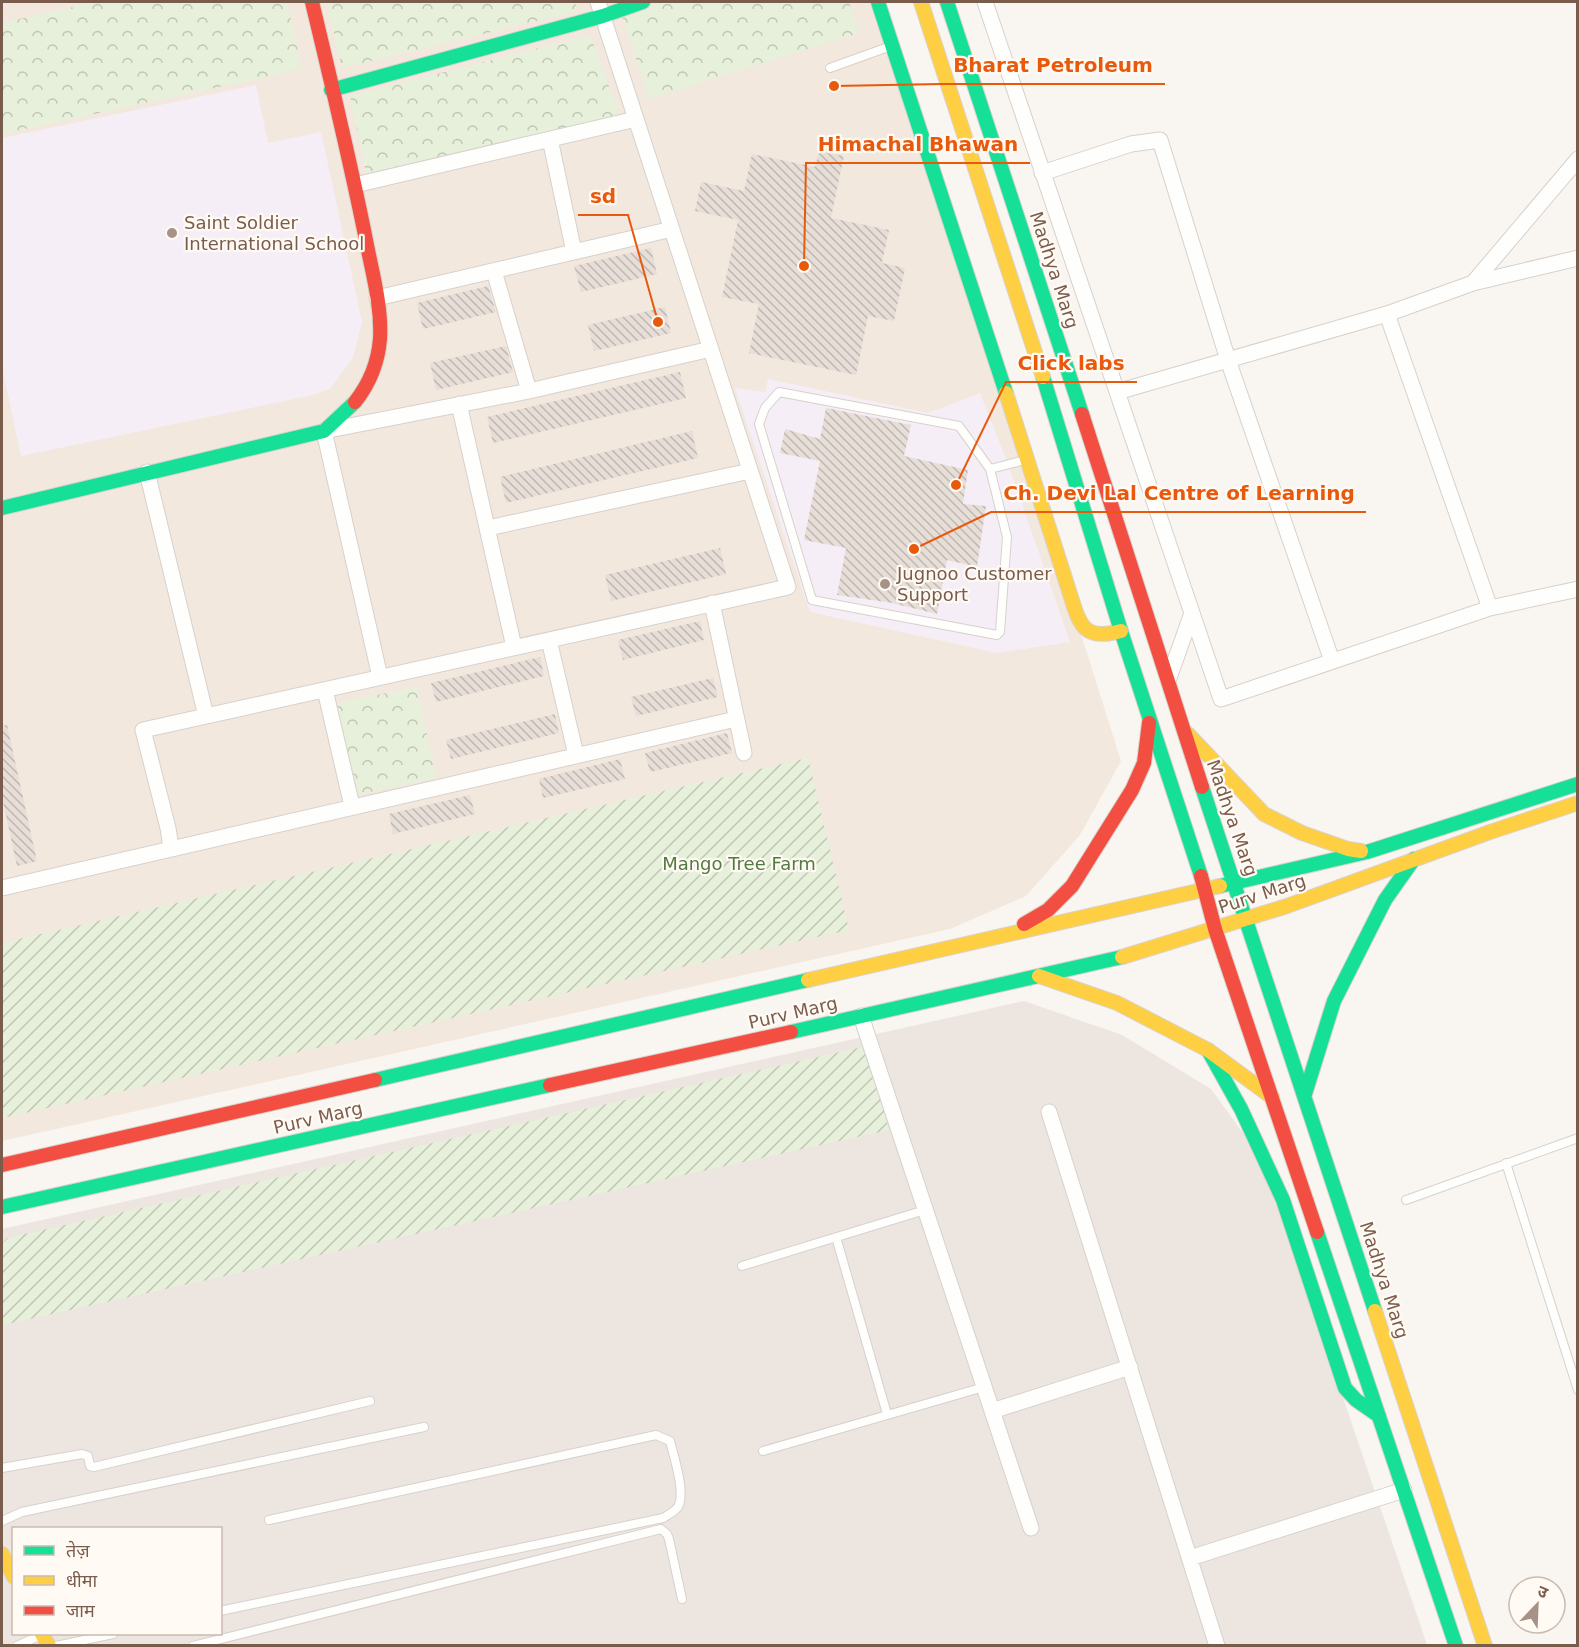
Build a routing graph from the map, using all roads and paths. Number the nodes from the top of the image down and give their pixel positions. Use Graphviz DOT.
graph roads {
  1 [pos="312,2"];
  2 [pos="643,2"];
  3 [pos="878,2"];
  4 [pos="921,2"];
  5 [pos="947,2"];
  6 [pos="986,2"];
  7 [pos="600,8"];
  8 [pos="893,46"];
  9 [pos="830,68"];
  10 [pos="331,90"];
  11 [pos="636,119"];
  12 [pos="550,139"];
  13 [pos="1578,159"];
  14 [pos="1042,173"];
  15 [pos="355,185"];
  16 [pos="672,229"];
  17 [pos="574,252"];
  18 [pos="1578,258"];
  19 [pos="494,271"];
  20 [pos="1473,283"];
  21 [pos="378,298"];
  22 [pos="1387,314"];
  23 [pos="711,349"];
  24 [pos="1228,360"];
  25 [pos="529,391"];
  26 [pos="1117,392"];
  27 [pos="459,404"];
  28 [pos="324,431"];
  29 [pos="1027,460"];
  30 [pos="990,469"];
  31 [pos="750,471"];
  32 [pos="147,472"];
  33 [pos="2,508"];
  34 [pos="488,528"];
  35 [pos="1578,589"];
  36 [pos="712,603"];
  37 [pos="1490,608"];
  38 [pos="1192,613"];
  39 [pos="1121,632"];
  40 [pos="549,639"];
  41 [pos="514,647"];
  42 [pos="1332,661"];
  43 [pos="380,677"];
  44 [pos="1169,678"];
  45 [pos="325,690"];
  46 [pos="206,716"];
  47 [pos="1150,717"];
  48 [pos="736,719"];
  49 [pos="1182,727"];
  50 [pos="744,753"];
  51 [pos="576,755"];
  52 [pos="1578,784"];
  53 [pos="1578,803"];
  54 [pos="352,806"];
  55 [pos="171,848"];
  56 [pos="1367,852"];
  57 [pos="1414,859"];
  58 [pos="1235,881"];
  59 [pos="2,888"];
  60 [pos="1204,889"];
  61 [pos="1247,919"];
  62 [pos="1215,929"];
  63 [pos="1005,935"];
  64 [pos="1039,976"];
  65 [pos="861,1016"];
  66 [pos="1208,1050"];
  67 [pos="1305,1094"];
  68 [pos="1272,1097"];
  69 [pos="1049,1112"];
  70 [pos="1578,1138"];
  71 [pos="1506,1163"];
  72 [pos="2,1164"];
  73 [pos="1406,1200"];
  74 [pos="30,1201"];
  75 [pos="2,1208"];
  76 [pos="925,1210"];
  77 [pos="2,1216"];
  78 [pos="836,1237"];
  79 [pos="742,1266"];
  80 [pos="1130,1367"];
  81 [pos="984,1387"];
  82 [pos="1578,1390"];
  83 [pos="370,1401"];
  84 [pos="992,1411"];
  85 [pos="887,1414"];
  86 [pos="1379,1416"];
  87 [pos="424,1427"];
  88 [pos="763,1451"];
  89 [pos="2,1468"];
  90 [pos="1404,1490"];
  91 [pos="269,1520"];
  92 [pos="2,1521"];
  93 [pos="1031,1528"];
  94 [pos="2,1554"];
  95 [pos="1190,1558"];
  96 [pos="8,1571"];
  97 [pos="682,1599"];
  98 [pos="222,1611"];
  99 [pos="103,1635"];
  100 [pos="46,1641"];
  101 [pos="17,1646"];
  102 [pos="193,1646"];
  103 [pos="1217,1646"];
  104 [pos="1456,1646"];
  105 [pos="1485,1646"];
  1 -- 10 [label="main road"];
  2 -- 7 [label="main road"];
  3 -- 8 [label="main road"];
  4 -- 39 [label="main road"];
  5 -- 44 [label="main road, Madhya Marg"];
  6 -- 14 [label="street"];
  7 -- 10 [label="main road"];
  7 -- 11 [label="street"];
  8 -- 9 [label="lane"];
  8 -- 29 [label="main road"];
  10 -- 15 [label="main road"];
  11 -- 12 [label="street"];
  11 -- 16 [label="street"];
  12 -- 15 [label="street"];
  12 -- 17 [label="street"];
  13 -- 20 [label="street"];
  14 -- 24 [label="street"];
  14 -- 26 [label="street"];
  15 -- 21 [label="main road"];
  16 -- 17 [label="street"];
  16 -- 23 [label="street"];
  17 -- 19 [label="street"];
  18 -- 20 [label="street"];
  19 -- 21 [label="street"];
  19 -- 25 [label="street"];
  20 -- 22 [label="street"];
  21 -- 28 [label="main road"];
  22 -- 24 [label="street"];
  22 -- 37 [label="street"];
  23 -- 25 [label="street"];
  23 -- 31 [label="street"];
  24 -- 26 [label="street"];
  24 -- 42 [label="street"];
  25 -- 27 [label="street"];
  26 -- 38 [label="street"];
  27 -- 28 [label="street"];
  27 -- 34 [label="street"];
  28 -- 32 [label="main road"];
  28 -- 43 [label="street"];
  29 -- 30 [label="lane"];
  29 -- 39 [label="main road"];
  30 -- 30 [label="lane"];
  31 -- 34 [label="street"];
  31 -- 36 [label="street"];
  32 -- 33 [label="main road"];
  32 -- 46 [label="street"];
  34 -- 41 [label="street"];
  35 -- 37 [label="street"];
  36 -- 40 [label="street"];
  36 -- 48 [label="street"];
  37 -- 42 [label="street"];
  38 -- 42 [label="street"];
  38 -- 44 [label="street"];
  39 -- 47 [label="main road"];
  40 -- 41 [label="street"];
  40 -- 51 [label="street"];
  41 -- 43 [label="street"];
  43 -- 45 [label="street"];
  44 -- 49 [label="main road, Madhya Marg"];
  45 -- 46 [label="street"];
  45 -- 54 [label="street"];
  46 -- 55 [label="street"];
  47 -- 60 [label="main road"];
  47 -- 63 [label="main road"];
  48 -- 50 [label="street"];
  48 -- 51 [label="street"];
  49 -- 56 [label="main road"];
  49 -- 58 [label="main road, Madhya Marg"];
  51 -- 54 [label="street"];
  52 -- 56 [label="main road, Purv Marg"];
  53 -- 57 [label="main road, Purv Marg"];
  54 -- 55 [label="street"];
  55 -- 59 [label="street"];
  56 -- 58 [label="main road, Purv Marg"];
  57 -- 61 [label="main road, Purv Marg"];
  57 -- 67 [label="main road"];
  58 -- 60 [label="main road, Purv Marg"];
  58 -- 61 [label="main road, Madhya Marg"];
  60 -- 62 [label="main road"];
  60 -- 63 [label="main road, Purv Marg"];
  61 -- 62 [label="main road, Purv Marg"];
  61 -- 67 [label="main road, Madhya Marg"];
  62 -- 64 [label="main road, Purv Marg"];
  62 -- 68 [label="main road"];
  63 -- 72 [label="main road, Purv Marg"];
  64 -- 65 [label="main road, Purv Marg"];
  64 -- 66 [label="main road"];
  65 -- 74 [label="main road, Purv Marg"];
  65 -- 76 [label="street"];
  66 -- 68 [label="main road"];
  66 -- 86 [label="main road"];
  67 -- 105 [label="main road, Madhya Marg"];
  68 -- 86 [label="main road"];
  69 -- 80 [label="street"];
  70 -- 71 [label="lane"];
  71 -- 73 [label="lane"];
  71 -- 82 [label="lane"];
  74 -- 75 [label="main road, Purv Marg"];
  74 -- 77 [label="main road"];
  76 -- 78 [label="lane"];
  76 -- 81 [label="street"];
  78 -- 79 [label="lane"];
  78 -- 85 [label="lane"];
  80 -- 84 [label="street"];
  80 -- 95 [label="street"];
  81 -- 84 [label="street"];
  81 -- 85 [label="lane"];
  83 -- 89 [label="lane"];
  84 -- 93 [label="street"];
  85 -- 88 [label="lane"];
  86 -- 90 [label="main road"];
  87 -- 92 [label="lane"];
  90 -- 95 [label="street"];
  90 -- 104 [label="main road"];
  91 -- 98 [label="lane"];
  94 -- 96 [label="main road"];
  95 -- 103 [label="street"];
  97 -- 102 [label="lane"];
  99 -- 100 [label="lane"];
  100 -- 101 [label="lane"];
}
